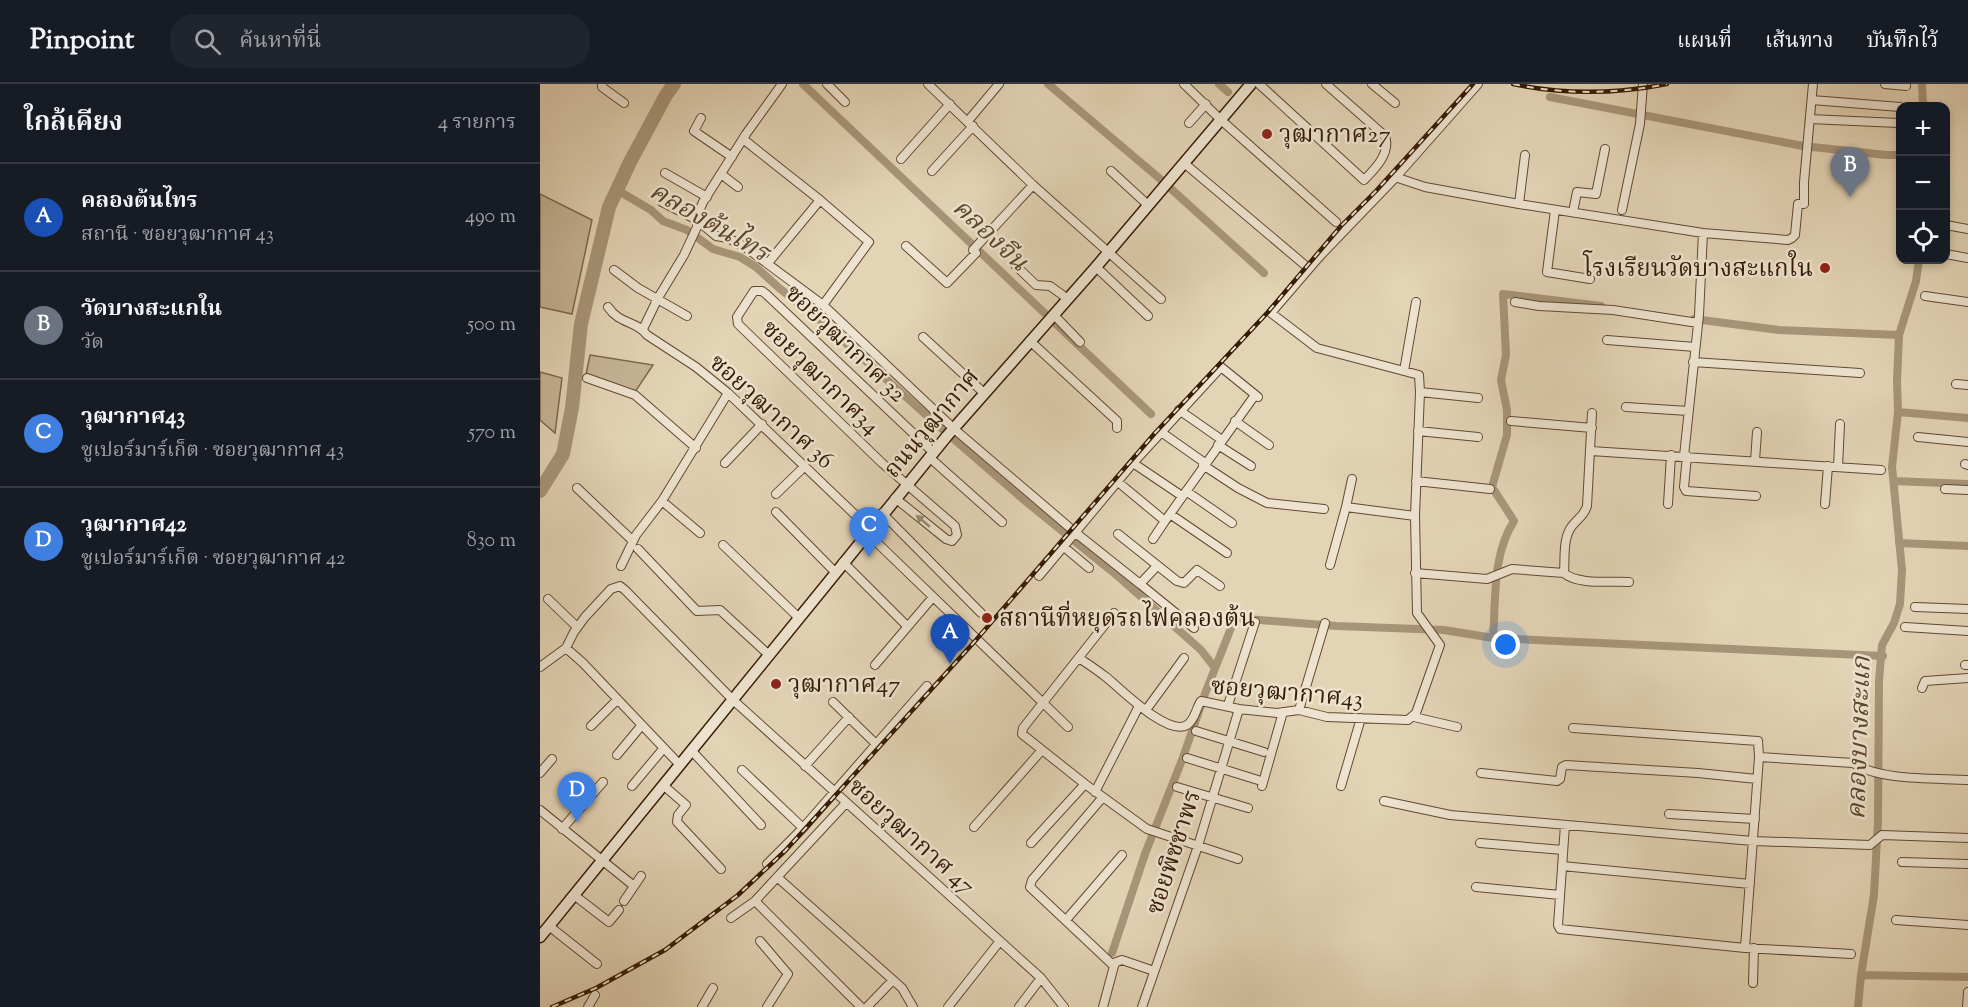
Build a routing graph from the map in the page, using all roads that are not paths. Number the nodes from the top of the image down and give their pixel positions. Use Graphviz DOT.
graph roads {
  1 [pos="602,84"];
  2 [pos="782,84"];
  3 [pos="827,84"];
  4 [pos="928,84"];
  5 [pos="999,84"];
  6 [pos="1184,84"];
  7 [pos="1251,84"];
  8 [pos="1258,84"];
  9 [pos="1326,84"];
  10 [pos="1372,84"];
  11 [pos="1478,84"];
  12 [pos="1643,84"];
  13 [pos="1813,84"];
  14 [pos="1885,84"];
  15 [pos="1906,86"];
  16 [pos="1812,100"];
  17 [pos="624,102"];
  18 [pos="845,102"];
  19 [pos="1395,103"];
  20 [pos="950,104"];
  21 [pos="1206,104"];
  22 [pos="1896,107"];
  23 [pos="701,118"];
  24 [pos="1810,119"];
  25 [pos="1221,120"];
  26 [pos="970,123"];
  27 [pos="1189,123"];
  28 [pos="1896,123"];
  29 [pos="743,139"];
  30 [pos="1605,149"];
  31 [pos="1525,155"];
  32 [pos="732,157"];
  33 [pos="901,159"];
  34 [pos="1184,163"];
  35 [pos="932,171"];
  36 [pos="1111,171"];
  37 [pos="665,173"];
  38 [pos="721,174"];
  39 [pos="1395,177"];
  40 [pos="1033,185"];
  41 [pos="738,187"];
  42 [pos="707,197"];
  43 [pos="820,200"];
  44 [pos="662,202"];
  45 [pos="1519,204"];
  46 [pos="1148,205"];
  47 [pos="1555,210"];
  48 [pos="1622,210"];
  49 [pos="1573,212"];
  50 [pos="1336,222"];
  51 [pos="697,223"];
  52 [pos="1950,226"];
  53 [pos="1968,229"];
  54 [pos="1704,233"];
  55 [pos="906,246"];
  56 [pos="1108,253"];
  57 [pos="1950,255"];
  58 [pos="1968,258"];
  59 [pos="768,263"];
  60 [pos="1015,265"];
  61 [pos="1096,267"];
  62 [pos="1306,267"];
  63 [pos="614,270"];
  64 [pos="1590,279"];
  65 [pos="758,290"];
  66 [pos="1924,296"];
  67 [pos="658,298"];
  68 [pos="1068,299"];
  69 [pos="1161,299"];
  70 [pos="1416,302"];
  71 [pos="1515,302"];
  72 [pos="1968,302"];
  73 [pos="823,305"];
  74 [pos="608,307"];
  75 [pos="687,316"];
  76 [pos="1148,316"];
  77 [pos="1052,317"];
  78 [pos="1698,320"];
  79 [pos="643,329"];
  80 [pos="922,337"];
  81 [pos="1607,340"];
  82 [pos="1030,341"];
  83 [pos="1080,342"];
  84 [pos="1695,347"];
  85 [pos="1694,362"];
  86 [pos="1404,371"];
  87 [pos="1860,373"];
  88 [pos="587,378"];
  89 [pos="1956,384"];
  90 [pos="1968,385"];
  91 [pos="1420,392"];
  92 [pos="728,393"];
  93 [pos="984,393"];
  94 [pos="1478,398"];
  95 [pos="1626,407"];
  96 [pos="1179,410"];
  97 [pos="1688,411"];
  98 [pos="1592,413"];
  99 [pos="1235,421"];
  100 [pos="1511,421"];
  101 [pos="762,424"];
  102 [pos="1840,424"];
  103 [pos="1117,428"];
  104 [pos="1592,428"];
  105 [pos="951,431"];
  106 [pos="1418,431"];
  107 [pos="1161,432"];
  108 [pos="1757,432"];
  109 [pos="1478,437"];
  110 [pos="1918,437"];
  111 [pos="1968,442"];
  112 [pos="1220,443"];
  113 [pos="1269,445"];
  114 [pos="696,448"];
  115 [pos="1591,451"];
  116 [pos="931,455"];
  117 [pos="1671,455"];
  118 [pos="1686,456"];
  119 [pos="1755,461"];
  120 [pos="725,463"];
  121 [pos="1133,463"];
  122 [pos="1204,464"];
  123 [pos="805,466"];
  124 [pos="1251,466"];
  125 [pos="1828,466"];
  126 [pos="1838,467"];
  127 [pos="1881,470"];
  128 [pos="1352,479"];
  129 [pos="1416,481"];
  130 [pos="1118,482"];
  131 [pos="906,485"];
  132 [pos="577,488"];
  133 [pos="1490,489"];
  134 [pos="1945,489"];
  135 [pos="1968,490"];
  136 [pos="776,494"];
  137 [pos="1184,494"];
  138 [pos="1756,496"];
  139 [pos="895,498"];
  140 [pos="662,501"];
  141 [pos="1668,504"];
  142 [pos="1825,504"];
  143 [pos="1346,507"];
  144 [pos="1324,509"];
  145 [pos="776,512"];
  146 [pos="882,513"];
  147 [pos="1415,516"];
  148 [pos="1167,517"];
  149 [pos="1002,522"];
  150 [pos="1232,523"];
  151 [pos="869,531"];
  152 [pos="700,533"];
  153 [pos="1118,534"];
  154 [pos="1153,539"];
  155 [pos="1070,540"];
  156 [pos="633,541"];
  157 [pos="723,545"];
  158 [pos="638,549"];
  159 [pos="1227,553"];
  160 [pos="843,562"];
  161 [pos="1330,565"];
  162 [pos="621,566"];
  163 [pos="1157,566"];
  164 [pos="1089,568"];
  165 [pos="835,572"];
  166 [pos="1415,573"];
  167 [pos="1564,573"];
  168 [pos="1039,576"];
  169 [pos="1629,582"];
  170 [pos="1140,584"];
  171 [pos="1221,586"];
  172 [pos="933,597"];
  173 [pos="548,599"];
  174 [pos="1915,607"];
  175 [pos="1968,609"];
  176 [pos="981,613"];
  177 [pos="1114,613"];
  178 [pos="798,617"];
  179 [pos="1255,622"];
  180 [pos="1325,623"];
  181 [pos="577,627"];
  182 [pos="907,627"];
  183 [pos="1905,627"];
  184 [pos="1194,628"];
  185 [pos="1968,631"];
  186 [pos="566,648"];
  187 [pos="769,655"];
  188 [pos="1079,658"];
  189 [pos="1184,658"];
  190 [pos="875,665"];
  191 [pos="540,667"];
  192 [pos="1968,678"];
  193 [pos="927,686"];
  194 [pos="1922,688"];
  195 [pos="617,700"];
  196 [pos="732,700"];
  197 [pos="832,702"];
  198 [pos="1043,705"];
  199 [pos="1228,705"];
  200 [pos="1143,708"];
  201 [pos="1239,709"];
  202 [pos="1299,710"];
  203 [pos="1283,712"];
  204 [pos="1415,715"];
  205 [pos="849,717"];
  206 [pos="1361,718"];
  207 [pos="591,726"];
  208 [pos="641,726"];
  209 [pos="1068,727"];
  210 [pos="1457,727"];
  211 [pos="1572,728"];
  212 [pos="1196,731"];
  213 [pos="1229,742"];
  214 [pos="876,744"];
  215 [pos="663,749"];
  216 [pos="692,750"];
  217 [pos="1042,750"];
  218 [pos="1264,752"];
  219 [pos="617,755"];
  220 [pos="1759,757"];
  221 [pos="1187,758"];
  222 [pos="552,759"];
  223 [pos="680,765"];
  224 [pos="805,766"];
  225 [pos="1221,769"];
  226 [pos="742,770"];
  227 [pos="540,773"];
  228 [pos="1481,773"];
  229 [pos="1757,779"];
  230 [pos="1968,780"];
  231 [pos="603,782"];
  232 [pos="1085,784"];
  233 [pos="663,785"];
  234 [pos="632,786"];
  235 [pos="1341,786"];
  236 [pos="1177,787"];
  237 [pos="834,792"];
  238 [pos="1095,792"];
  239 [pos="1103,797"];
  240 [pos="1212,797"];
  241 [pos="1384,801"];
  242 [pos="846,803"];
  243 [pos="1248,808"];
  244 [pos="540,810"];
  245 [pos="1669,814"];
  246 [pos="1755,819"];
  247 [pos="761,825"];
  248 [pos="1565,825"];
  249 [pos="974,827"];
  250 [pos="803,828"];
  251 [pos="562,829"];
  252 [pos="1968,838"];
  253 [pos="1753,841"];
  254 [pos="1031,843"];
  255 [pos="1480,843"];
  256 [pos="1198,846"];
  257 [pos="1563,850"];
  258 [pos="1122,855"];
  259 [pos="1238,859"];
  260 [pos="602,862"];
  261 [pos="1902,862"];
  262 [pos="767,864"];
  263 [pos="1968,864"];
  264 [pos="1562,866"];
  265 [pos="721,869"];
  266 [pos="641,876"];
  267 [pos="777,877"];
  268 [pos="1750,884"];
  269 [pos="634,886"];
  270 [pos="1476,887"];
  271 [pos="574,895"];
  272 [pos="1560,895"];
  273 [pos="624,901"];
  274 [pos="755,901"];
  275 [pos="619,910"];
  276 [pos="731,918"];
  277 [pos="1066,920"];
  278 [pos="1896,920"];
  279 [pos="1968,925"];
  280 [pos="549,926"];
  281 [pos="540,937"];
  282 [pos="1000,940"];
  283 [pos="760,941"];
  284 [pos="1745,948"];
  285 [pos="1754,948"];
  286 [pos="1851,954"];
  287 [pos="597,964"];
  288 [pos="1114,966"];
  289 [pos="1154,971"];
  290 [pos="1041,978"];
  291 [pos="893,980"];
  292 [pos="1753,983"];
  293 [pos="713,988"];
  294 [pos="1968,992"];
  295 [pos="595,995"];
  296 [pos="1062,1006"];
  297 [pos="1101,1006"];
  298 [pos="588,1007"];
  299 [pos="702,1007"];
  300 [pos="767,1007"];
  301 [pos="861,1007"];
  302 [pos="867,1007"];
  303 [pos="913,1007"];
  304 [pos="948,1007"];
  305 [pos="1019,1007"];
  306 [pos="1142,1007"];
  307 [pos="1967,1007"];
  1 -- 17 [label="street"];
  2 -- 29 [label="street"];
  3 -- 18 [label="street"];
  4 -- 20 [label="street"];
  5 -- 26 [label="street"];
  6 -- 21 [label="street"];
  7 -- 25 [label="main road, ถนนวุฒากาศ"];
  8 -- 9 [label="street"];
  10 -- 19 [label="street"];
  11 -- 39 [label="street"];
  12 -- 48 [label="street"];
  13 -- 16 [label="street"];
  14 -- 15 [label="street"];
  16 -- 22 [label="street"];
  16 -- 24 [label="street"];
  20 -- 26 [label="street"];
  20 -- 33 [label="street"];
  21 -- 25 [label="street"];
  21 -- 27 [label="street"];
  23 -- 32 [label="street"];
  24 -- 28 [label="street"];
  24 -- 54 [label="street"];
  25 -- 34 [label="main road, ถนนวุฒากาศ"];
  25 -- 50 [label="street"];
  26 -- 35 [label="street"];
  26 -- 40 [label="street"];
  29 -- 32 [label="street"];
  29 -- 43 [label="street"];
  30 -- 49 [label="street"];
  31 -- 45 [label="street"];
  32 -- 38 [label="street"];
  34 -- 46 [label="main road, ถนนวุฒากาศ"];
  34 -- 62 [label="street"];
  36 -- 46 [label="street"];
  37 -- 42 [label="street"];
  38 -- 41 [label="street"];
  38 -- 42 [label="street"];
  39 -- 45 [label="street"];
  39 -- 86 [label="street"];
  40 -- 55 [label="street"];
  40 -- 56 [label="street"];
  42 -- 51 [label="street"];
  43 -- 59 [label="street"];
  43 -- 73 [label="street"];
  44 -- 51 [label="street"];
  45 -- 47 [label="street"];
  46 -- 56 [label="main road, ถนนวุฒากาศ"];
  47 -- 49 [label="street"];
  47 -- 64 [label="street"];
  49 -- 54 [label="street"];
  51 -- 59 [label="street"];
  51 -- 67 [label="street"];
  52 -- 53 [label="street"];
  54 -- 78 [label="street"];
  56 -- 61 [label="main road, ถนนวุฒากาศ"];
  56 -- 69 [label="street"];
  57 -- 58 [label="street"];
  59 -- 73 [label="street"];
  60 -- 68 [label="street"];
  61 -- 68 [label="main road, ถนนวุฒากาศ"];
  61 -- 76 [label="street"];
  63 -- 67 [label="street"];
  65 -- 116 [label="street, ซอยวุฒากาศ 32"];
  65 -- 131 [label="street, ซอยวุฒากาศ34"];
  66 -- 72 [label="street"];
  67 -- 75 [label="street"];
  67 -- 79 [label="street"];
  68 -- 77 [label="main road, ถนนวุฒากาศ"];
  70 -- 86 [label="street"];
  71 -- 78 [label="street"];
  73 -- 105 [label="street"];
  74 -- 79 [label="street, ซอยวุฒากาศ 36"];
  77 -- 82 [label="main road, ถนนวุฒากาศ"];
  77 -- 83 [label="street"];
  78 -- 84 [label="street"];
  79 -- 92 [label="street, ซอยวุฒากาศ 36"];
  80 -- 93 [label="street"];
  81 -- 84 [label="street"];
  82 -- 93 [label="main road, ถนนวุฒากาศ"];
  82 -- 103 [label="street"];
  84 -- 85 [label="street"];
  85 -- 87 [label="street"];
  85 -- 97 [label="street"];
  86 -- 91 [label="street"];
  88 -- 114 [label="street"];
  89 -- 90 [label="street"];
  91 -- 94 [label="street"];
  91 -- 106 [label="street"];
  92 -- 101 [label="street, ซอยวุฒากาศ 36"];
  92 -- 114 [label="street"];
  93 -- 105 [label="main road, ถนนวุฒากาศ"];
  95 -- 97 [label="street"];
  96 -- 99 [label="street"];
  96 -- 107 [label="street"];
  96 -- 112 [label="street"];
  97 -- 118 [label="street"];
  98 -- 104 [label="street"];
  99 -- 112 [label="street"];
  99 -- 113 [label="street"];
  100 -- 104 [label="street"];
  101 -- 120 [label="street"];
  101 -- 123 [label="street, ซอยวุฒากาศ 36"];
  102 -- 126 [label="street"];
  104 -- 115 [label="street"];
  105 -- 116 [label="main road, ถนนวุฒากาศ"];
  105 -- 155 [label="street"];
  106 -- 109 [label="street"];
  106 -- 129 [label="street"];
  107 -- 121 [label="street"];
  107 -- 122 [label="street"];
  108 -- 119 [label="street"];
  110 -- 111 [label="street"];
  112 -- 122 [label="street"];
  112 -- 124 [label="street"];
  114 -- 140 [label="street"];
  115 -- 117 [label="street"];
  115 -- 167 [label="street"];
  116 -- 131 [label="main road, ถนนวุฒากาศ"];
  116 -- 149 [label="street, ซอยวุฒากาศ 32"];
  117 -- 118 [label="street"];
  117 -- 141 [label="street"];
  118 -- 119 [label="street"];
  118 -- 138 [label="street"];
  119 -- 125 [label="street"];
  121 -- 130 [label="street"];
  121 -- 137 [label="street"];
  122 -- 137 [label="street"];
  122 -- 144 [label="street"];
  123 -- 136 [label="street"];
  123 -- 151 [label="street, ซอยวุฒากาศ 36"];
  125 -- 126 [label="street"];
  125 -- 142 [label="street"];
  126 -- 127 [label="street"];
  128 -- 143 [label="street"];
  129 -- 133 [label="street"];
  129 -- 147 [label="street"];
  130 -- 148 [label="street"];
  130 -- 155 [label="street"];
  131 -- 139 [label="main road, ถนนวุฒากาศ"];
  131 -- 139 [label="street, ซอยวุฒากาศ34, one-way"];
  132 -- 156 [label="street"];
  134 -- 135 [label="street"];
  137 -- 148 [label="street"];
  137 -- 150 [label="street"];
  139 -- 146 [label="main road, ถนนวุฒากาศ"];
  140 -- 152 [label="street"];
  140 -- 156 [label="street"];
  143 -- 147 [label="street"];
  143 -- 161 [label="street"];
  145 -- 165 [label="street"];
  146 -- 151 [label="main road, ถนนวุฒากาศ"];
  146 -- 176 [label="street"];
  147 -- 166 [label="street"];
  148 -- 154 [label="street"];
  148 -- 159 [label="street"];
  151 -- 160 [label="main road, ถนนวุฒากาศ"];
  151 -- 172 [label="street, ซอยวุฒากาศ 36"];
  153 -- 163 [label="street"];
  155 -- 164 [label="street"];
  155 -- 168 [label="street"];
  155 -- 170 [label="street"];
  156 -- 162 [label="street"];
  157 -- 178 [label="street"];
  158 -- 187 [label="street"];
  160 -- 165 [label="main road, ถนนวุฒากาศ"];
  160 -- 182 [label="street"];
  163 -- 170 [label="street"];
  163 -- 171 [label="street"];
  165 -- 178 [label="main road, ถนนวุฒากาศ"];
  166 -- 167 [label="street"];
  166 -- 204 [label="street"];
  167 -- 169 [label="street"];
  170 -- 184 [label="street"];
  172 -- 182 [label="street"];
  172 -- 198 [label="street, ซอยวุฒากาศ 36"];
  173 -- 181 [label="street"];
  174 -- 175 [label="street"];
  177 -- 188 [label="street"];
  178 -- 187 [label="main road, ถนนวุฒากาศ"];
  179 -- 199 [label="street"];
  180 -- 202 [label="street"];
  181 -- 186 [label="street"];
  181 -- 196 [label="street, ซอยวุฒากาศ 47"];
  182 -- 190 [label="street"];
  183 -- 185 [label="street"];
  186 -- 191 [label="street"];
  186 -- 195 [label="street"];
  187 -- 196 [label="main road, ถนนวุฒากาศ"];
  188 -- 198 [label="street"];
  188 -- 200 [label="street, ซอยวุฒากาศ43"];
  189 -- 200 [label="street"];
  192 -- 194 [label="street"];
  193 -- 214 [label="street"];
  195 -- 207 [label="street"];
  195 -- 208 [label="street"];
  196 -- 216 [label="main road, ถนนวุฒากาศ"];
  196 -- 224 [label="street, ซอยวุฒากาศ 47"];
  197 -- 205 [label="street"];
  198 -- 209 [label="street"];
  198 -- 217 [label="street"];
  199 -- 200 [label="street, ซอยวุฒากาศ43"];
  199 -- 201 [label="street, ซอยวุฒากาศ43"];
  200 -- 238 [label="street"];
  201 -- 203 [label="street, ซอยวุฒากาศ43"];
  201 -- 213 [label="street, ซอยพิชชาพร"];
  202 -- 203 [label="street, ซอยวุฒากาศ43"];
  202 -- 206 [label="street, ซอยวุฒากาศ43"];
  203 -- 225 [label="street"];
  204 -- 206 [label="street, ซอยวุฒากาศ43"];
  204 -- 210 [label="street, ซอยวุฒากาศ43"];
  205 -- 214 [label="street"];
  205 -- 224 [label="street"];
  206 -- 235 [label="street"];
  208 -- 215 [label="street"];
  208 -- 219 [label="street"];
  211 -- 220 [label="street"];
  212 -- 213 [label="street"];
  213 -- 218 [label="street"];
  213 -- 225 [label="street, ซอยพิชชาพร"];
  214 -- 237 [label="street"];
  215 -- 223 [label="street"];
  215 -- 234 [label="street"];
  216 -- 223 [label="main road, ถนนวุฒากาศ"];
  216 -- 247 [label="street"];
  217 -- 232 [label="street"];
  217 -- 249 [label="street"];
  220 -- 229 [label="street"];
  220 -- 230 [label="street"];
  221 -- 225 [label="street"];
  222 -- 227 [label="street"];
  223 -- 233 [label="main road, ถนนวุฒากาศ"];
  224 -- 237 [label="street, ซอยวุฒากาศ 47"];
  225 -- 240 [label="street, ซอยพิชชาพร"];
  226 -- 250 [label="street"];
  228 -- 229 [label="street"];
  229 -- 246 [label="street"];
  231 -- 251 [label="street"];
  232 -- 238 [label="street"];
  232 -- 254 [label="street"];
  233 -- 260 [label="main road, ถนนวุฒากาศ"];
  233 -- 265 [label="street"];
  236 -- 240 [label="street"];
  237 -- 242 [label="street, ซอยวุฒากาศ 47"];
  237 -- 250 [label="street"];
  238 -- 239 [label="street"];
  239 -- 256 [label="street"];
  239 -- 277 [label="street"];
  240 -- 243 [label="street"];
  240 -- 256 [label="street, ซอยพิชชาพร"];
  241 -- 248 [label="street"];
  242 -- 267 [label="street"];
  242 -- 282 [label="street, ซอยวุฒากาศ 47"];
  244 -- 251 [label="street"];
  245 -- 246 [label="street"];
  246 -- 253 [label="street"];
  248 -- 253 [label="street"];
  248 -- 257 [label="street"];
  250 -- 262 [label="street"];
  251 -- 260 [label="street"];
  252 -- 253 [label="street"];
  253 -- 268 [label="street"];
  255 -- 257 [label="street"];
  256 -- 259 [label="street"];
  256 -- 289 [label="street, ซอยพิชชาพร"];
  257 -- 264 [label="street"];
  258 -- 277 [label="street"];
  260 -- 269 [label="street"];
  260 -- 271 [label="main road, ถนนวุฒากาศ"];
  261 -- 263 [label="street"];
  264 -- 268 [label="street"];
  264 -- 272 [label="street"];
  266 -- 269 [label="street"];
  267 -- 274 [label="street"];
  267 -- 291 [label="street"];
  268 -- 284 [label="street"];
  269 -- 273 [label="street"];
  270 -- 272 [label="street"];
  271 -- 275 [label="street"];
  271 -- 280 [label="main road, ถนนวุฒากาศ"];
  272 -- 284 [label="street"];
  274 -- 276 [label="street"];
  274 -- 301 [label="street"];
  277 -- 288 [label="street"];
  278 -- 279 [label="street"];
  280 -- 281 [label="main road, ถนนวุฒากาศ"];
  280 -- 287 [label="street"];
  282 -- 290 [label="street, ซอยวุฒากาศ 47"];
  282 -- 304 [label="street"];
  283 -- 300 [label="street"];
  284 -- 285 [label="street"];
  285 -- 286 [label="street"];
  285 -- 292 [label="street"];
  288 -- 289 [label="street"];
  288 -- 297 [label="street"];
  289 -- 306 [label="street, ซอยพิชชาพร"];
  290 -- 296 [label="street, ซอยวุฒากาศ 47"];
  290 -- 305 [label="street"];
  291 -- 302 [label="street"];
  291 -- 303 [label="street"];
  293 -- 299 [label="street"];
  294 -- 307 [label="street"];
  295 -- 298 [label="street"];
}
